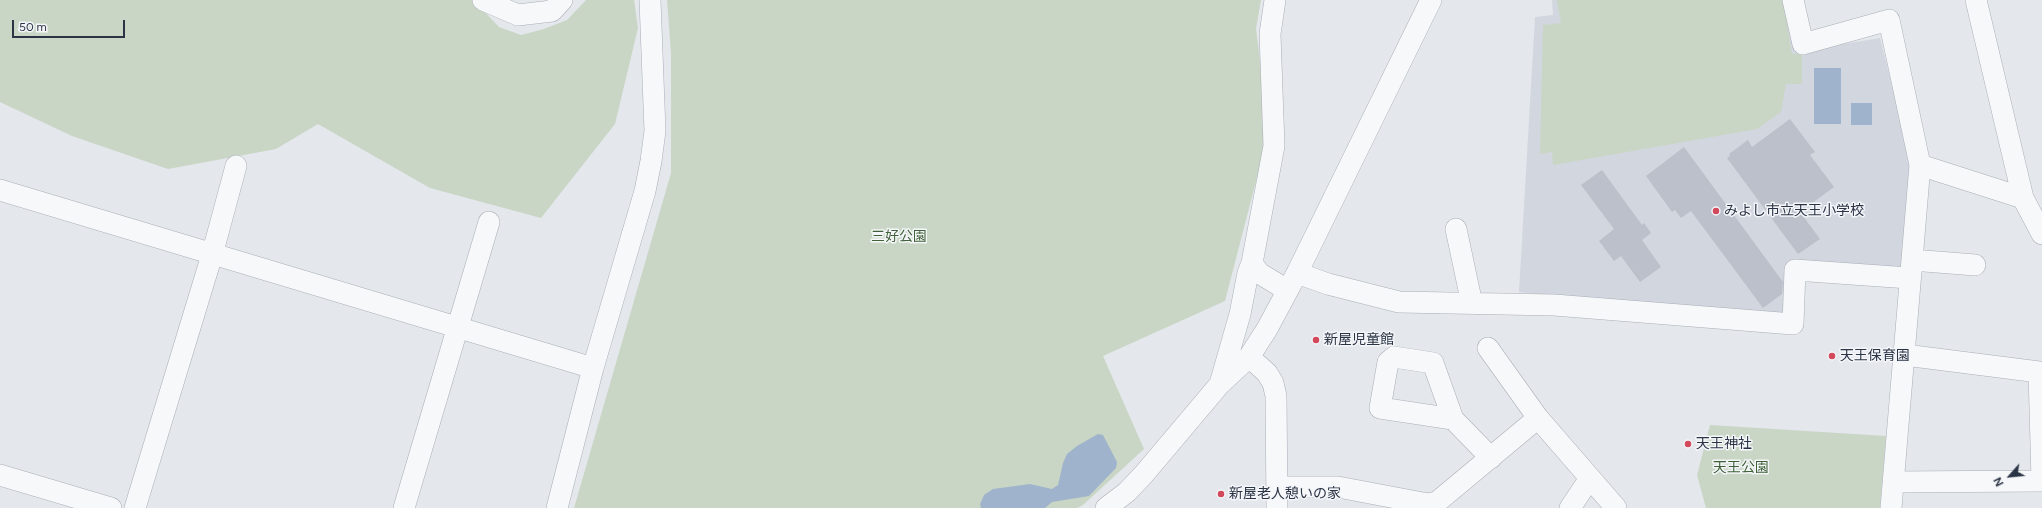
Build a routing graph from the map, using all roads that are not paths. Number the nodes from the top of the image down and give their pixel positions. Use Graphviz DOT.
graph roads {
  1 [pos="483,0"];
  2 [pos="562,0"];
  3 [pos="650,0"];
  4 [pos="1275,0"];
  5 [pos="1431,0"];
  6 [pos="1793,0"];
  7 [pos="1976,0"];
  8 [pos="1920,165"];
  9 [pos="236,166"];
  10 [pos="0,190"];
  11 [pos="2024,198"];
  12 [pos="489,222"];
  13 [pos="1456,229"];
  14 [pos="2042,234"];
  15 [pos="212,255"];
  16 [pos="1252,263"];
  17 [pos="1974,265"];
  18 [pos="1910,269"];
  19 [pos="1292,282"];
  20 [pos="1472,304"];
  21 [pos="457,328"];
  22 [pos="1488,348"];
  23 [pos="1905,355"];
  24 [pos="1249,357"];
  25 [pos="593,368"];
  26 [pos="1220,384"];
  27 [pos="1538,418"];
  28 [pos="1453,419"];
  29 [pos="1491,458"];
  30 [pos="0,475"];
  31 [pos="1590,478"];
  32 [pos="1892,482"];
  33 [pos="1278,487"];
  34 [pos="111,508"];
  35 [pos="135,508"];
  36 [pos="404,508"];
  37 [pos="557,508"];
  38 [pos="1106,508"];
  39 [pos="1277,508"];
  40 [pos="1570,508"];
  41 [pos="1616,508"];
  42 [pos="1891,508"];
  1 -- 2 [label="street"];
  3 -- 25 [label="street"];
  4 -- 16 [label="street"];
  5 -- 19 [label="street"];
  6 -- 8 [label="street"];
  7 -- 11 [label="street"];
  8 -- 11 [label="street"];
  8 -- 18 [label="street"];
  9 -- 15 [label="street"];
  10 -- 15 [label="street"];
  11 -- 14 [label="street"];
  12 -- 21 [label="street"];
  13 -- 20 [label="street"];
  15 -- 21 [label="street"];
  15 -- 35 [label="street"];
  16 -- 19 [label="street"];
  16 -- 26 [label="street"];
  17 -- 18 [label="street"];
  18 -- 20 [label="street"];
  18 -- 23 [label="street"];
  19 -- 20 [label="street"];
  19 -- 24 [label="street"];
  21 -- 25 [label="street"];
  21 -- 36 [label="street"];
  22 -- 27 [label="street"];
  23 -- 32 [label="street"];
  23 -- 32 [label="street"];
  24 -- 26 [label="street"];
  24 -- 33 [label="street"];
  25 -- 37 [label="street"];
  26 -- 38 [label="street"];
  27 -- 29 [label="street"];
  27 -- 31 [label="street"];
  28 -- 29 [label="street"];
  29 -- 33 [label="street"];
  30 -- 34 [label="street"];
  31 -- 40 [label="street"];
  31 -- 41 [label="street"];
  32 -- 42 [label="street"];
  33 -- 39 [label="street"];
}
